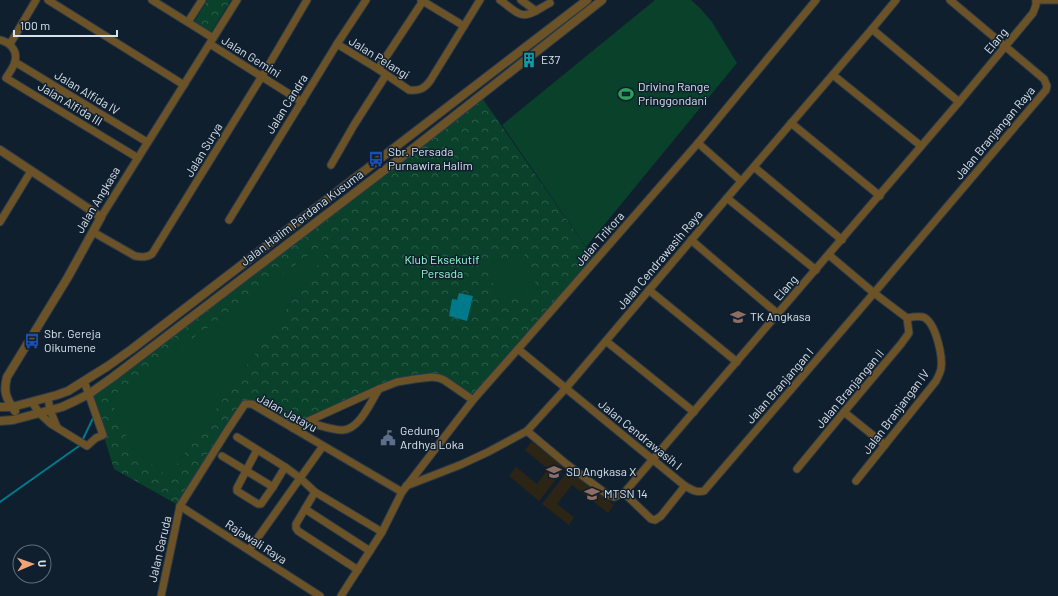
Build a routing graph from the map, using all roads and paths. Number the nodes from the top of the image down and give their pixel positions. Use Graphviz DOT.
graph roads {
  1 [pos="36,0"];
  2 [pos="48,0"];
  3 [pos="152,0"];
  4 [pos="202,0"];
  5 [pos="237,0"];
  6 [pos="307,0"];
  7 [pos="366,0"];
  8 [pos="422,0"];
  9 [pos="480,0"];
  10 [pos="521,0"];
  11 [pos="587,0"];
  12 [pos="602,0"];
  13 [pos="816,0"];
  14 [pos="896,0"];
  15 [pos="950,0"];
  16 [pos="1036,0"];
  17 [pos="1058,0"];
  18 [pos="503,1"];
  19 [pos="550,2"];
  20 [pos="536,11"];
  21 [pos="188,22"];
  22 [pos="464,26"];
  23 [pos="872,30"];
  24 [pos="0,40"];
  25 [pos="211,41"];
  26 [pos="10,44"];
  27 [pos="337,44"];
  28 [pos="1006,46"];
  29 [pos="15,62"];
  30 [pos="378,69"];
  31 [pos="386,75"];
  32 [pos="833,75"];
  33 [pos="261,76"];
  34 [pos="184,85"];
  35 [pos="302,102"];
  36 [pos="959,102"];
  37 [pos="791,123"];
  38 [pos="147,142"];
  39 [pos="698,143"];
  40 [pos="921,146"];
  41 [pos="0,151"];
  42 [pos="138,158"];
  43 [pos="331,165"];
  44 [pos="754,167"];
  45 [pos="32,171"];
  46 [pos="741,181"];
  47 [pos="880,196"];
  48 [pos="727,198"];
  49 [pos="101,217"];
  50 [pos="229,220"];
  51 [pos="0,222"];
  52 [pos="92,232"];
  53 [pos="691,240"];
  54 [pos="842,240"];
  55 [pos="829,255"];
  56 [pos="816,270"];
  57 [pos="649,290"];
  58 [pos="874,293"];
  59 [pos="778,314"];
  60 [pos="907,318"];
  61 [pos="606,342"];
  62 [pos="518,349"];
  63 [pos="737,362"];
  64 [pos="4,379"];
  65 [pos="84,382"];
  66 [pos="566,388"];
  67 [pos="379,389"];
  68 [pos="88,394"];
  69 [pos="48,398"];
  70 [pos="472,400"];
  71 [pos="32,402"];
  72 [pos="12,407"];
  73 [pos="0,408"];
  74 [pos="50,410"];
  75 [pos="694,412"];
  76 [pos="844,412"];
  77 [pos="39,413"];
  78 [pos="20,418"];
  79 [pos="0,421"];
  80 [pos="306,422"];
  81 [pos="57,427"];
  82 [pos="293,428"];
  83 [pos="527,431"];
  84 [pos="237,437"];
  85 [pos="885,445"];
  86 [pos="323,446"];
  87 [pos="257,450"];
  88 [pos="222,456"];
  89 [pos="653,460"];
  90 [pos="285,467"];
  91 [pos="797,469"];
  92 [pos="246,470"];
  93 [pos="300,478"];
  94 [pos="856,481"];
  95 [pos="685,486"];
  96 [pos="273,487"];
  97 [pos="404,489"];
  98 [pos="315,492"];
  99 [pos="702,492"];
  100 [pos="624,493"];
  101 [pos="180,506"];
  102 [pos="305,510"];
  103 [pos="382,532"];
  104 [pos="249,550"];
  105 [pos="370,551"];
  106 [pos="358,570"];
  107 [pos="161,596"];
  108 [pos="320,596"];
  109 [pos="342,596"];
  1 -- 26 [label="street"];
  2 -- 34 [label="street"];
  3 -- 21 [label="street, Jalan Gemini"];
  4 -- 21 [label="street"];
  5 -- 25 [label="street, Jalan Angkasa"];
  6 -- 33 [label="street, Jalan Surya"];
  7 -- 27 [label="street, Jalan Candra"];
  8 -- 22 [label="street"];
  8 -- 30 [label="street"];
  9 -- 22 [label="street, Jalan Pelangi"];
  10 -- 20 [label="street"];
  11 -- 65 [label="street, Jalan Halim Perdana Kusuma"];
  12 -- 68 [label="street, Jalan Halim Perdana Kusuma"];
  13 -- 39 [label="street, Jalan Trikora"];
  14 -- 23 [label="street, Jalan Cendrawasih Raya"];
  15 -- 28 [label="street, Jalan Branjangan Raya"];
  16 -- 17 [label="street"];
  16 -- 28 [label="street, Elang"];
  18 -- 20 [label="street"];
  19 -- 20 [label="street"];
  21 -- 25 [label="street, Jalan Gemini"];
  22 -- 31 [label="street, Jalan Pelangi"];
  23 -- 32 [label="street, Jalan Cendrawasih Raya"];
  23 -- 36 [label="street"];
  24 -- 26 [label="street"];
  25 -- 33 [label="street, Jalan Gemini"];
  25 -- 34 [label="street, Jalan Angkasa"];
  26 -- 29 [label="street"];
  27 -- 30 [label="street, Jalan Pelangi"];
  27 -- 35 [label="street, Jalan Candra"];
  28 -- 36 [label="street, Elang"];
  28 -- 58 [label="street, Jalan Branjangan Raya"];
  29 -- 38 [label="street, Jalan Alfida IV"];
  29 -- 42 [label="street, Jalan Alfida III"];
  30 -- 31 [label="street, Jalan Pelangi"];
  31 -- 43 [label="street"];
  32 -- 37 [label="street, Jalan Cendrawasih Raya"];
  32 -- 40 [label="street"];
  33 -- 35 [label="street, Jalan Gemini"];
  33 -- 52 [label="street, Jalan Surya"];
  34 -- 38 [label="street, Jalan Angkasa"];
  35 -- 50 [label="street, Jalan Candra"];
  36 -- 40 [label="street, Elang"];
  37 -- 44 [label="street, Jalan Cendrawasih Raya"];
  37 -- 47 [label="street"];
  38 -- 42 [label="street, Jalan Angkasa"];
  39 -- 46 [label="street"];
  39 -- 62 [label="street, Jalan Trikora"];
  40 -- 47 [label="street, Elang"];
  41 -- 45 [label="street"];
  42 -- 49 [label="street, Jalan Angkasa"];
  44 -- 46 [label="street, Jalan Cendrawasih Raya"];
  44 -- 54 [label="street"];
  45 -- 49 [label="street"];
  45 -- 51 [label="street"];
  46 -- 48 [label="street, Jalan Cendrawasih Raya"];
  47 -- 54 [label="street, Elang"];
  48 -- 53 [label="street, Jalan Cendrawasih Raya"];
  48 -- 56 [label="street"];
  49 -- 52 [label="street, Jalan Angkasa"];
  52 -- 64 [label="street, Jalan Angkasa"];
  53 -- 57 [label="street, Jalan Cendrawasih Raya"];
  53 -- 59 [label="street"];
  54 -- 55 [label="street, Elang"];
  55 -- 56 [label="street, Elang"];
  55 -- 58 [label="street"];
  56 -- 59 [label="street, Elang"];
  57 -- 61 [label="street, Jalan Cendrawasih Raya"];
  57 -- 63 [label="street"];
  58 -- 60 [label="street"];
  58 -- 99 [label="street, Jalan Branjangan I"];
  59 -- 63 [label="street, Elang"];
  60 -- 76 [label="street, Jalan Branjangan II"];
  60 -- 85 [label="street, Jalan Branjangan IV"];
  61 -- 66 [label="street, Jalan Cendrawasih Raya"];
  61 -- 75 [label="street"];
  62 -- 66 [label="street, Jalan Cendrawasih I"];
  62 -- 70 [label="street, Jalan Trikora"];
  63 -- 75 [label="street, Elang"];
  64 -- 72 [label="street, Jalan Angkasa"];
  65 -- 68 [label="street"];
  65 -- 69 [label="street, Jalan Halim Perdana Kusuma"];
  66 -- 83 [label="street, Jalan Cendrawasih Raya"];
  66 -- 89 [label="street, Jalan Cendrawasih I"];
  67 -- 70 [label="street"];
  67 -- 80 [label="street"];
  67 -- 80 [label="street"];
  68 -- 74 [label="street, Jalan Halim Perdana Kusuma"];
  68 -- 81 [label="street"];
  69 -- 71 [label="street, Jalan Halim Perdana Kusuma"];
  69 -- 74 [label="street"];
  70 -- 97 [label="street, Jalan Trikora"];
  71 -- 72 [label="street, Jalan Halim Perdana Kusuma"];
  71 -- 77 [label="street"];
  72 -- 73 [label="street, Jalan Halim Perdana Kusuma"];
  72 -- 78 [label="street, Jalan Angkasa"];
  74 -- 77 [label="street, Jalan Halim Perdana Kusuma"];
  74 -- 81 [label="street"];
  75 -- 89 [label="street, Elang"];
  76 -- 85 [label="street"];
  76 -- 91 [label="street, Jalan Branjangan II"];
  77 -- 78 [label="street, Jalan Halim Perdana Kusuma"];
  77 -- 81 [label="street"];
  78 -- 79 [label="street, Jalan Halim Perdana Kusuma"];
  80 -- 82 [label="street"];
  82 -- 86 [label="street, Jalan Jatayu"];
  82 -- 101 [label="street, Jalan Jatayu"];
  83 -- 97 [label="street, Jalan Cendrawasih Raya"];
  83 -- 100 [label="street"];
  84 -- 87 [label="street"];
  85 -- 94 [label="street, Jalan Branjangan IV"];
  86 -- 93 [label="street"];
  86 -- 97 [label="street, Jalan Jatayu"];
  87 -- 90 [label="street"];
  87 -- 92 [label="street"];
  88 -- 92 [label="street"];
  89 -- 95 [label="street, Jalan Cendrawasih I"];
  89 -- 100 [label="street, Elang"];
  90 -- 93 [label="street"];
  90 -- 96 [label="street"];
  92 -- 96 [label="street"];
  92 -- 96 [label="street"];
  93 -- 98 [label="street"];
  93 -- 104 [label="street"];
  95 -- 99 [label="street, Jalan Cendrawasih I"];
  95 -- 100 [label="street"];
  97 -- 103 [label="street, Jalan Trikora"];
  98 -- 102 [label="street"];
  98 -- 103 [label="street"];
  101 -- 104 [label="street, Rajawali Raya"];
  101 -- 107 [label="street, Jalan Garuda"];
  102 -- 105 [label="street"];
  102 -- 106 [label="street"];
  103 -- 105 [label="street, Jalan Trikora"];
  104 -- 108 [label="street, Rajawali Raya"];
  105 -- 106 [label="street, Jalan Trikora"];
  106 -- 109 [label="street, Jalan Trikora"];
}
